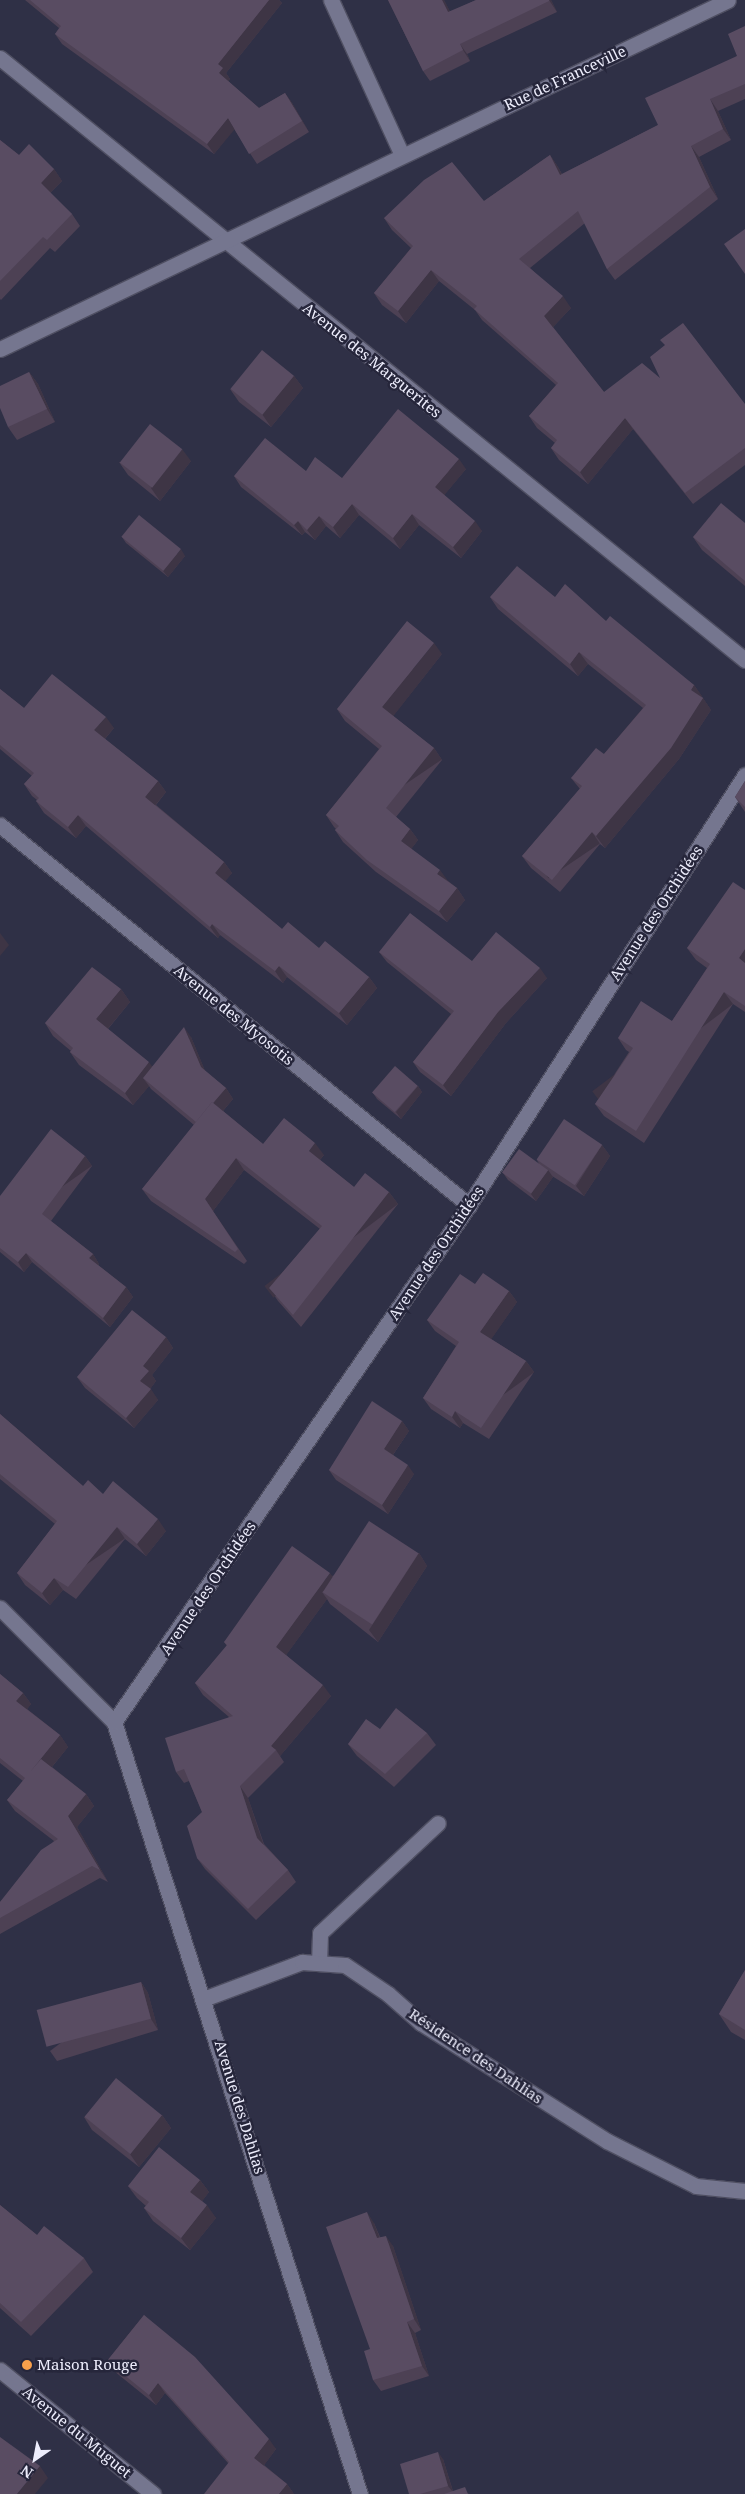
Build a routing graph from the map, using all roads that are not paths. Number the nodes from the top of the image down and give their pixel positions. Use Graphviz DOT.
graph roads {
  1 [pos="331,0"];
  2 [pos="728,0"];
  3 [pos="0,58"];
  4 [pos="402,155"];
  5 [pos="224,241"];
  6 [pos="0,349"];
  7 [pos="745,660"];
  8 [pos="745,775"];
  9 [pos="0,825"];
  10 [pos="469,1206"];
  11 [pos="0,1608"];
  12 [pos="114,1722"];
  13 [pos="438,1823"];
  14 [pos="319,1963"];
  15 [pos="206,1998"];
  16 [pos="745,2191"];
  17 [pos="0,2370"];
  18 [pos="153,2494"];
  19 [pos="360,2494"];
  1 -- 4 [label="street"];
  2 -- 4 [label="street, Rue de Franceville"];
  3 -- 5 [label="street, Avenue des Marguerites"];
  4 -- 5 [label="street, Rue de Franceville"];
  5 -- 6 [label="street, Rue de Franceville"];
  5 -- 7 [label="street, Avenue des Marguerites"];
  8 -- 10 [label="street, Avenue des Orchidées"];
  9 -- 10 [label="street, Avenue des Myosotis"];
  10 -- 12 [label="street, Avenue des Orchidées"];
  11 -- 12 [label="street"];
  12 -- 15 [label="street, Avenue des Dahlias"];
  13 -- 14 [label="street"];
  14 -- 15 [label="street, Résidence des Dahlias"];
  14 -- 16 [label="street, Résidence des Dahlias"];
  15 -- 19 [label="street, Avenue des Dahlias"];
  17 -- 18 [label="street, Avenue du Muguet"];
}
